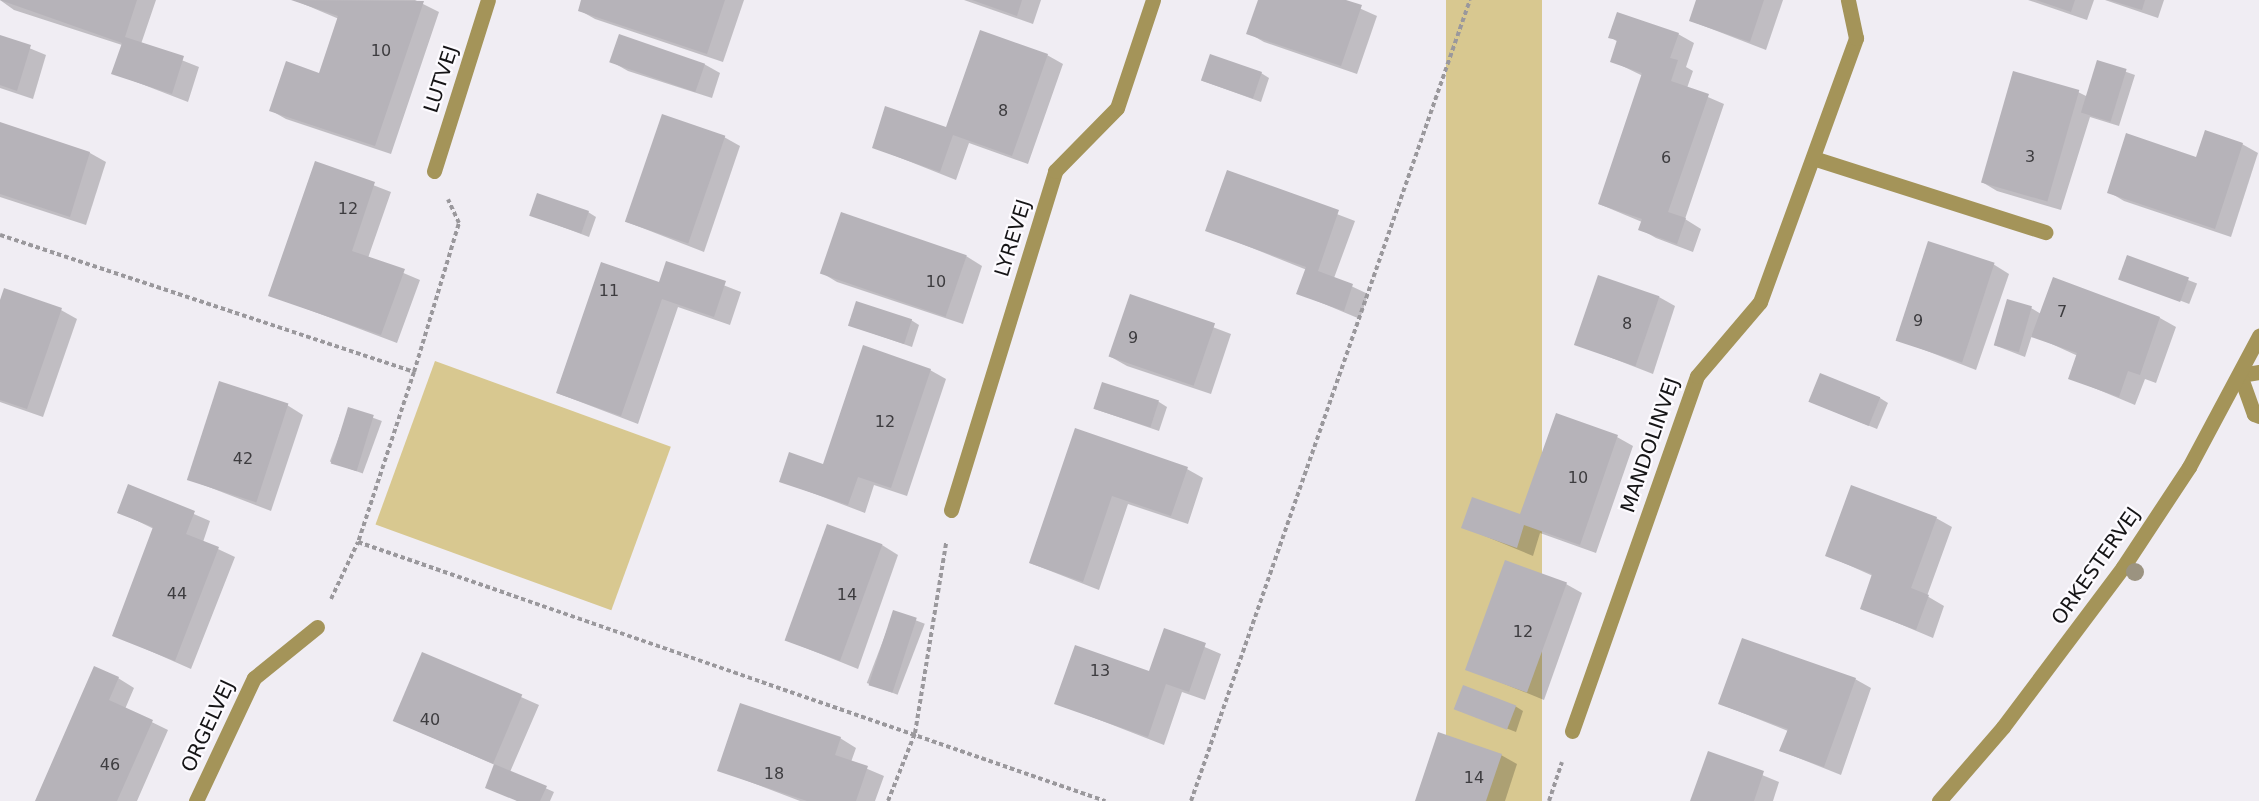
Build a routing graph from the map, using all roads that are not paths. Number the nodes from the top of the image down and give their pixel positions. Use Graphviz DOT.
graph roads {
  1 [pos="488,0"];
  2 [pos="1154,0"];
  3 [pos="1848,0"];
  4 [pos="1813,158"];
  5 [pos="434,171"];
  6 [pos="2045,232"];
  7 [pos="2259,336"];
  8 [pos="2259,372"];
  9 [pos="2240,375"];
  10 [pos="2259,416"];
  11 [pos="951,510"];
  12 [pos="317,627"];
  13 [pos="1572,731"];
  14 [pos="196,801"];
  15 [pos="1939,801"];
  1 -- 5 [label="street, LUTVEJ"];
  2 -- 11 [label="street, LYREVEJ"];
  3 -- 4 [label="street, MANDOLINVEJ"];
  4 -- 6 [label="street"];
  4 -- 13 [label="street, MANDOLINVEJ"];
  7 -- 9 [label="street, ORKESTERVEJ"];
  8 -- 9 [label="street"];
  9 -- 10 [label="street"];
  9 -- 15 [label="street, ORKESTERVEJ"];
  12 -- 14 [label="street, ORGELVEJ"];
}
